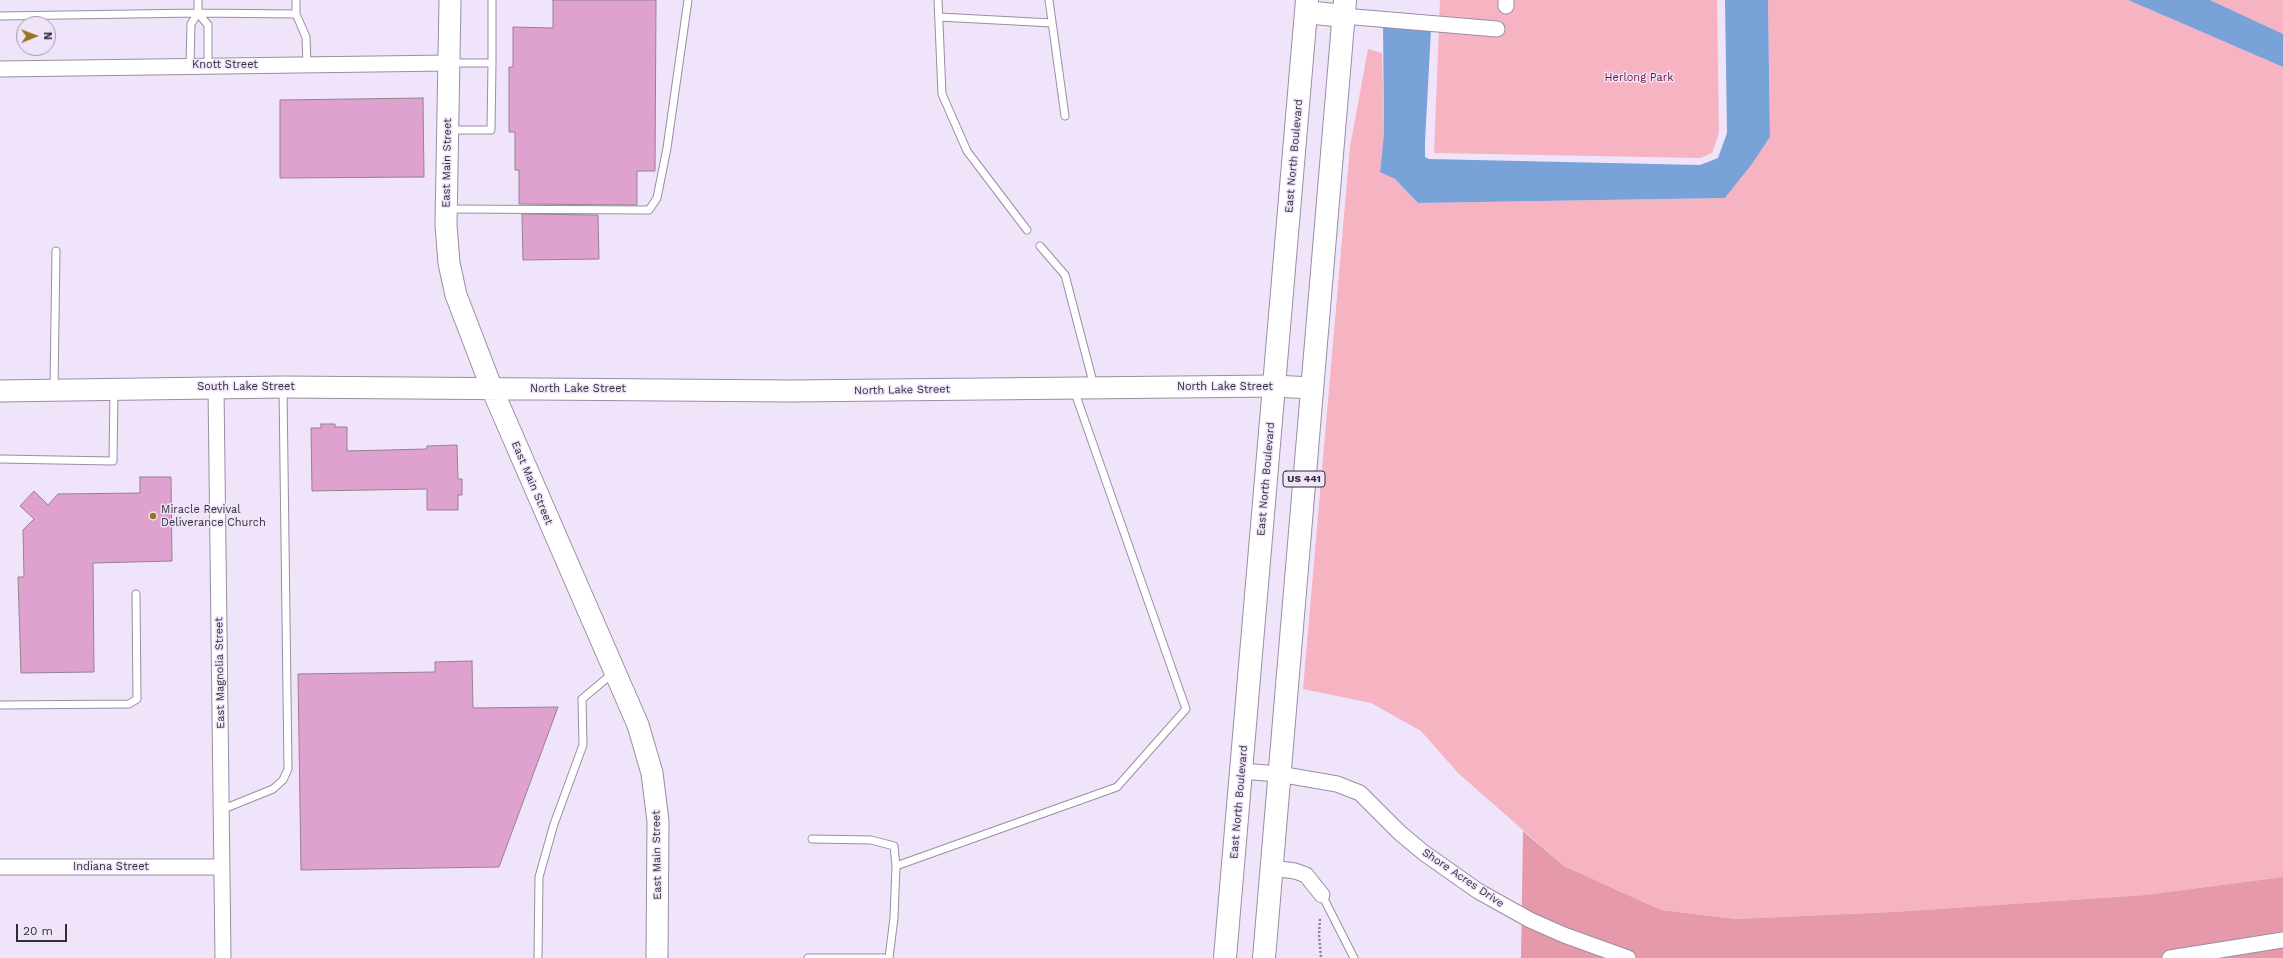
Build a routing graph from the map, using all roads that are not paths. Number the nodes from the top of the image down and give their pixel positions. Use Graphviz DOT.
graph roads {
  1 [pos="198,0"];
  2 [pos="296,0"];
  3 [pos="450,0"];
  4 [pos="492,0"];
  5 [pos="688,0"];
  6 [pos="938,0"];
  7 [pos="1049,0"];
  8 [pos="1306,6"];
  9 [pos="1344,8"];
  10 [pos="198,13"];
  11 [pos="296,14"];
  12 [pos="0,16"];
  13 [pos="939,17"];
  14 [pos="1052,23"];
  15 [pos="1497,29"];
  16 [pos="449,63"];
  17 [pos="307,64"];
  18 [pos="492,64"];
  19 [pos="190,65"];
  20 [pos="208,65"];
  21 [pos="0,69"];
  22 [pos="1065,116"];
  23 [pos="448,130"];
  24 [pos="446,209"];
  25 [pos="1027,230"];
  26 [pos="1040,246"];
  27 [pos="56,251"];
  28 [pos="1274,386"];
  29 [pos="216,387"];
  30 [pos="283,387"];
  31 [pos="1074,388"];
  32 [pos="1094,388"];
  33 [pos="1311,388"];
  34 [pos="114,389"];
  35 [pos="492,389"];
  36 [pos="54,390"];
  37 [pos="0,391"];
  38 [pos="0,460"];
  39 [pos="136,594"];
  40 [pos="614,672"];
  41 [pos="0,706"];
  42 [pos="1241,771"];
  43 [pos="1279,774"];
  44 [pos="221,810"];
  45 [pos="812,838"];
  46 [pos="896,866"];
  47 [pos="0,867"];
  48 [pos="221,867"];
  49 [pos="1272,868"];
  50 [pos="1322,895"];
  51 [pos="2283,940"];
  52 [pos="223,958"];
  53 [pos="538,958"];
  54 [pos="658,958"];
  55 [pos="808,958"];
  56 [pos="884,958"];
  57 [pos="889,958"];
  58 [pos="1225,958"];
  59 [pos="1264,958"];
  60 [pos="1354,958"];
  61 [pos="1628,958"];
  62 [pos="2170,958"];
  1 -- 10 [label="lane"];
  2 -- 11 [label="lane"];
  3 -- 16 [label="street, East Main Street"];
  4 -- 18 [label="lane"];
  5 -- 24 [label="lane"];
  6 -- 13 [label="lane"];
  7 -- 14 [label="lane"];
  8 -- 9 [label="main road"];
  8 -- 28 [label="main road, East North Boulevard / US 441"];
  9 -- 15 [label="street"];
  9 -- 33 [label="main road, US 441"];
  10 -- 11 [label="lane"];
  10 -- 12 [label="lane"];
  10 -- 19 [label="lane"];
  10 -- 20 [label="lane"];
  11 -- 17 [label="lane"];
  13 -- 14 [label="lane"];
  13 -- 25 [label="lane"];
  14 -- 22 [label="lane"];
  16 -- 17 [label="street, Knott Street"];
  16 -- 18 [label="lane"];
  16 -- 23 [label="street, East Main Street"];
  17 -- 20 [label="street, Knott Street"];
  18 -- 23 [label="lane"];
  19 -- 20 [label="street, Knott Street"];
  19 -- 21 [label="street, Knott Street"];
  23 -- 24 [label="street, East Main Street"];
  24 -- 35 [label="street, East Main Street"];
  26 -- 32 [label="lane"];
  27 -- 36 [label="lane"];
  28 -- 32 [label="street, North Lake Street"];
  28 -- 33 [label="street, North Lake Street"];
  28 -- 42 [label="main road, East North Boulevard / US 441"];
  29 -- 30 [label="street, South Lake Street"];
  29 -- 34 [label="street, South Lake Street"];
  29 -- 44 [label="street, East Magnolia Street"];
  30 -- 35 [label="street, South Lake Street"];
  30 -- 44 [label="lane"];
  31 -- 32 [label="street, North Lake Street"];
  31 -- 35 [label="street, North Lake Street"];
  31 -- 46 [label="lane"];
  33 -- 43 [label="main road, US 441"];
  34 -- 36 [label="street, South Lake Street"];
  34 -- 38 [label="lane"];
  35 -- 40 [label="street, East Main Street"];
  36 -- 37 [label="street, South Lake Street"];
  39 -- 41 [label="lane"];
  40 -- 53 [label="lane"];
  40 -- 54 [label="street, East Main Street"];
  42 -- 43 [label="street, Shore Acres Drive"];
  42 -- 58 [label="main road, East North Boulevard / US 441"];
  43 -- 49 [label="main road, US 441"];
  43 -- 61 [label="street, Shore Acres Drive"];
  44 -- 48 [label="street, East Magnolia Street"];
  45 -- 46 [label="lane"];
  46 -- 57 [label="lane"];
  47 -- 48 [label="street, Indiana Street"];
  48 -- 52 [label="street, East Magnolia Street"];
  49 -- 50 [label="street"];
  49 -- 59 [label="main road, US 441"];
  50 -- 60 [label="lane"];
  51 -- 62 [label="street"];
  55 -- 56 [label="lane"];
}
